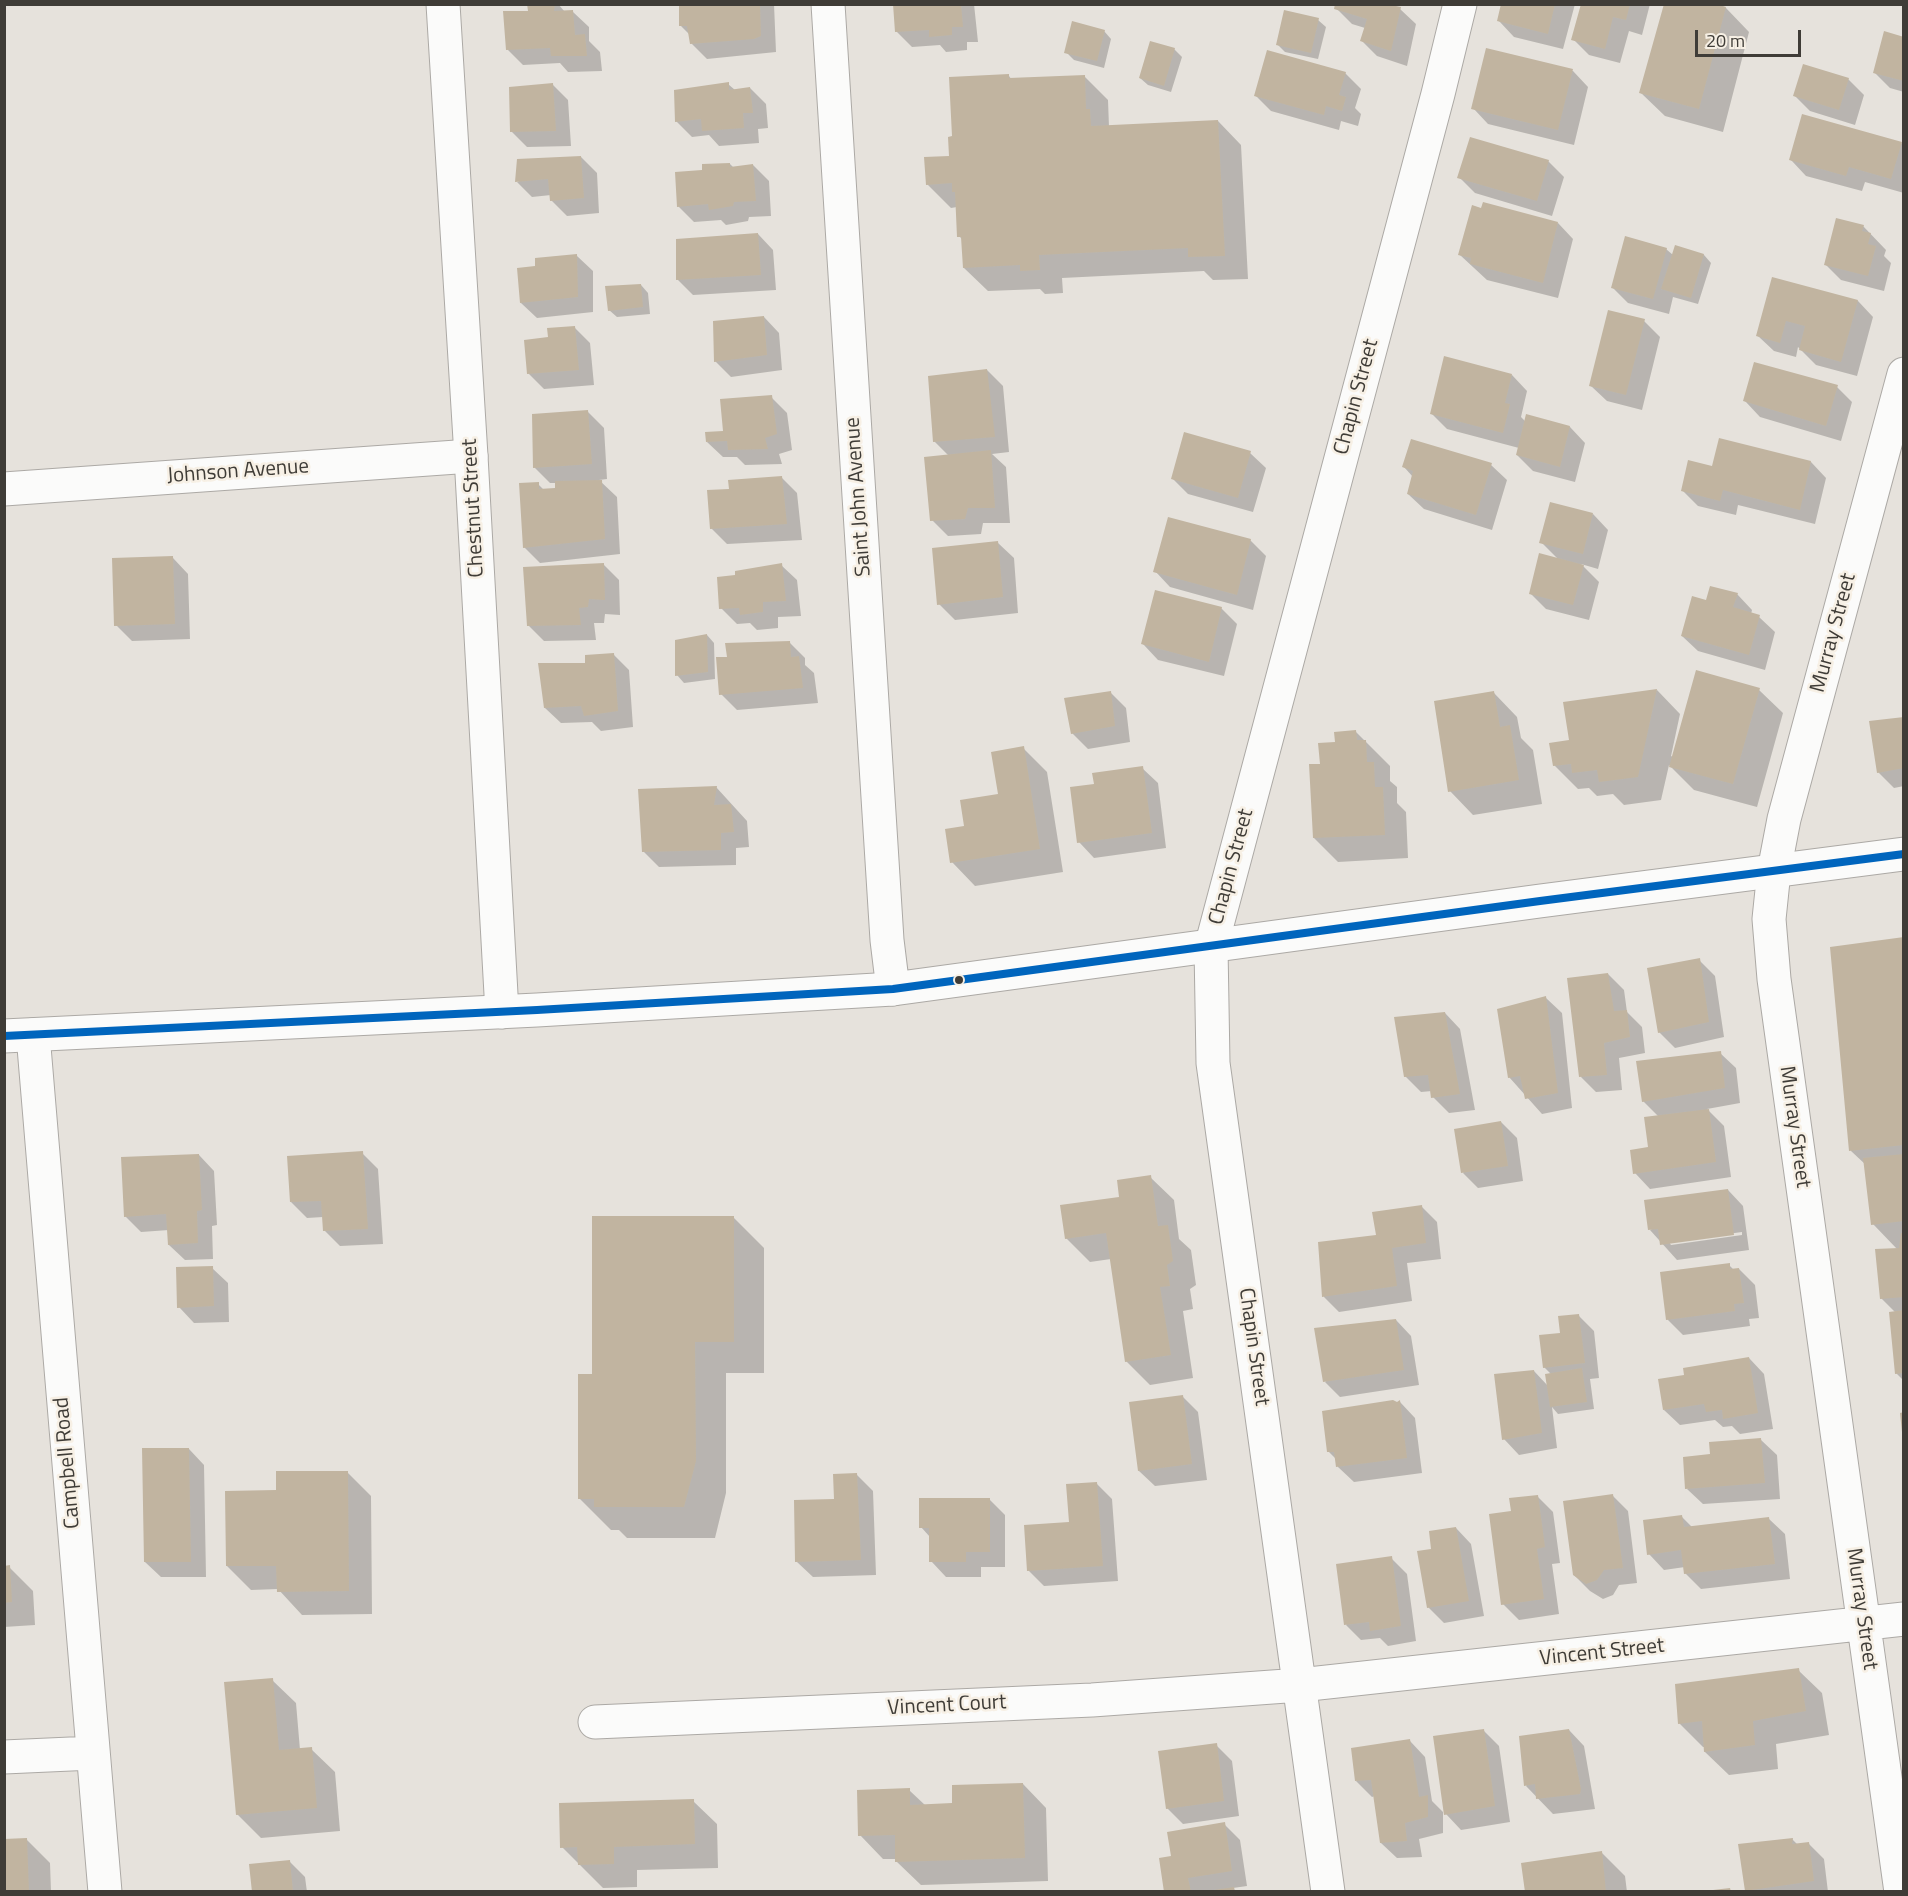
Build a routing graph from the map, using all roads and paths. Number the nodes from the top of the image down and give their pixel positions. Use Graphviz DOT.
graph roads {
  1 [pos="442,4"];
  2 [pos="828,4"];
  3 [pos="1460,4"];
  4 [pos="1904,374"];
  5 [pos="471,456"];
  6 [pos="4,489"];
  7 [pos="1904,854"];
  8 [pos="1774,871"];
  9 [pos="1211,947"];
  10 [pos="893,989"];
  11 [pos="502,1012"];
  12 [pos="19,1036"];
  13 [pos="1904,1619"];
  14 [pos="1864,1625"];
  15 [pos="1300,1685"];
  16 [pos="595,1722"];
  17 [pos="93,1753"];
  18 [pos="4,1757"];
  19 [pos="105,1892"];
  20 [pos="1328,1892"];
  21 [pos="1900,1892"];
  1 -- 5 [label="street, Chestnut Street"];
  2 -- 10 [label="street, Saint John Avenue"];
  3 -- 9 [label="street, Chapin Street"];
  4 -- 8 [label="street, Murray Street"];
  5 -- 6 [label="street, Johnson Avenue"];
  5 -- 11 [label="street, Chestnut Street"];
  7 -- 8 [label="street"];
  8 -- 9 [label="street"];
  8 -- 14 [label="street, Murray Street"];
  9 -- 10 [label="street"];
  9 -- 15 [label="street, Chapin Street"];
  10 -- 11 [label="street"];
  11 -- 12 [label="street"];
  12 -- 17 [label="street, Campbell Road"];
  13 -- 14 [label="street, Vincent Street"];
  14 -- 15 [label="street, Vincent Street"];
  14 -- 21 [label="street, Murray Street"];
  15 -- 16 [label="street, Vincent Court"];
  15 -- 20 [label="street, Chapin Street"];
  17 -- 18 [label="street"];
  17 -- 19 [label="street, Campbell Road"];
}
